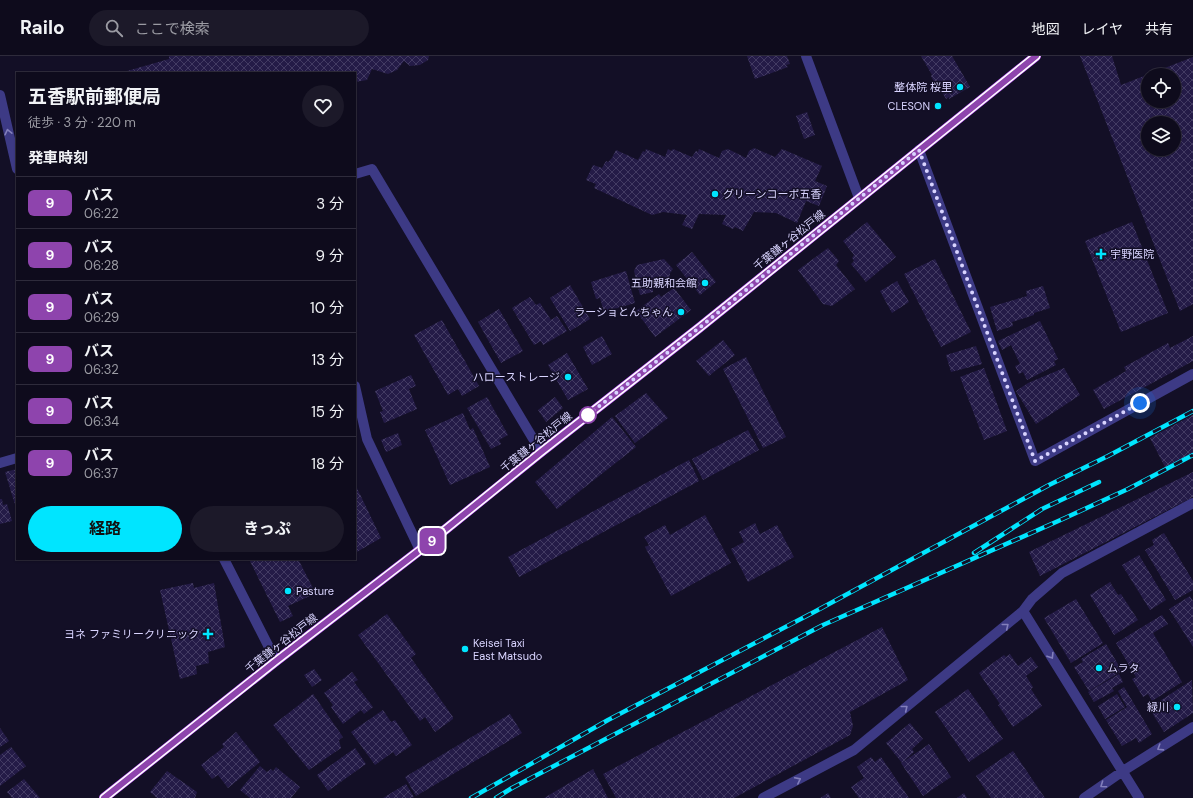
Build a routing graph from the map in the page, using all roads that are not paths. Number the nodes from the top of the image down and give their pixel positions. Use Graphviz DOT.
graph roads {
  1 [pos="806,56"];
  2 [pos="1036,56"];
  3 [pos="0,95"];
  4 [pos="919,150"];
  5 [pos="16,165"];
  6 [pos="356,174"];
  7 [pos="859,198"];
  8 [pos="1193,374"];
  9 [pos="356,390"];
  10 [pos="541,452"];
  11 [pos="16,458"];
  12 [pos="0,463"];
  13 [pos="1193,503"];
  14 [pos="420,550"];
  15 [pos="225,560"];
  16 [pos="1023,611"];
  17 [pos="276,661"];
  18 [pos="1193,727"];
  19 [pos="1123,771"];
  20 [pos="104,798"];
  21 [pos="763,798"];
  22 [pos="1084,798"];
  23 [pos="1139,798"];
  1 -- 7 [label="street"];
  2 -- 4 [label="main road, 千葉鎌ヶ谷松戸線"];
  5 -- 3 [label="street, one-way"];
  4 -- 7 [label="main road, 千葉鎌ヶ谷松戸線"];
  4 -- 8 [label="street"];
  6 -- 10 [label="street"];
  7 -- 10 [label="main road, 千葉鎌ヶ谷松戸線"];
  9 -- 14 [label="street"];
  10 -- 14 [label="main road, 千葉鎌ヶ谷松戸線"];
  11 -- 12 [label="street"];
  13 -- 16 [label="street"];
  14 -- 17 [label="main road, 千葉鎌ヶ谷松戸線"];
  15 -- 17 [label="street"];
  16 -- 19 [label="street, one-way"];
  21 -- 16 [label="street, one-way"];
  17 -- 20 [label="main road, 千葉鎌ヶ谷松戸線"];
  18 -- 19 [label="street, one-way"];
  19 -- 22 [label="street, one-way"];
  19 -- 23 [label="street"];
}
